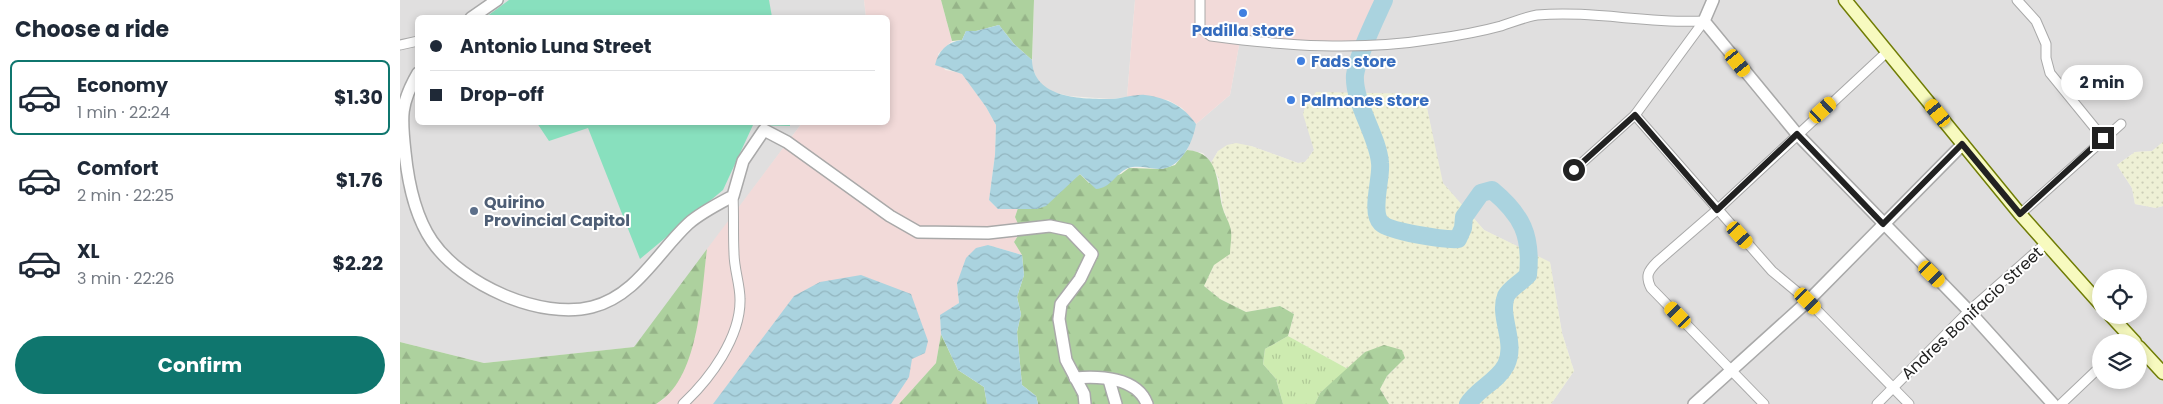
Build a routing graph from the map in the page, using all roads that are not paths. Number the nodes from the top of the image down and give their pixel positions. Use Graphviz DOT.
graph roads {
  1 [pos="497,0"];
  2 [pos="1200,0"];
  3 [pos="1713,0"];
  4 [pos="1845,0"];
  5 [pos="2017,0"];
  6 [pos="476,15"];
  7 [pos="1704,21"];
  8 [pos="415,42"];
  9 [pos="400,45"];
  10 [pos="1888,51"];
  11 [pos="415,78"];
  12 [pos="1635,115"];
  13 [pos="2121,124"];
  14 [pos="1797,134"];
  15 [pos="2103,138"];
  16 [pos="1962,144"];
  17 [pos="1574,170"];
  18 [pos="733,196"];
  19 [pos="1717,210"];
  20 [pos="2020,214"];
  21 [pos="1883,224"];
  22 [pos="2045,244"];
  23 [pos="2092,295"];
  24 [pos="1808,301"];
  25 [pos="1969,311"];
  26 [pos="2118,324"];
  27 [pos="2126,334"];
  28 [pos="2147,356"];
  29 [pos="1731,370"];
  30 [pos="2163,373"];
  31 [pos="2092,375"];
  32 [pos="1075,378"];
  33 [pos="1109,380"];
  34 [pos="1894,388"];
  35 [pos="683,404"];
  36 [pos="1085,404"];
  37 [pos="1116,404"];
  38 [pos="1147,404"];
  39 [pos="1694,404"];
  40 [pos="1764,404"];
  41 [pos="1877,404"];
  42 [pos="1909,404"];
  43 [pos="2053,404"];
  44 [pos="2061,404"];
  1 -- 6 [label="street"];
  2 -- 7 [label="street"];
  3 -- 7 [label="street"];
  4 -- 10 [label="main road"];
  5 -- 15 [label="street"];
  7 -- 12 [label="street"];
  7 -- 14 [label="street"];
  8 -- 9 [label="street"];
  10 -- 14 [label="street"];
  10 -- 16 [label="main road"];
  11 -- 18 [label="street"];
  12 -- 17 [label="street"];
  12 -- 19 [label="street"];
  13 -- 15 [label="street"];
  14 -- 19 [label="street"];
  14 -- 21 [label="street"];
  15 -- 20 [label="street"];
  16 -- 20 [label="main road"];
  16 -- 21 [label="street"];
  18 -- 32 [label="street"];
  18 -- 35 [label="street"];
  19 -- 24 [label="street"];
  19 -- 29 [label="street"];
  20 -- 22 [label="main road"];
  21 -- 24 [label="street"];
  21 -- 25 [label="street"];
  22 -- 23 [label="main road"];
  22 -- 25 [label="street, Andres Bonifacio Street"];
  24 -- 29 [label="street"];
  24 -- 34 [label="street"];
  25 -- 34 [label="street, Andres Bonifacio Street"];
  25 -- 43 [label="street"];
  26 -- 27 [label="main road"];
  28 -- 30 [label="main road"];
  29 -- 39 [label="street"];
  29 -- 40 [label="street"];
  31 -- 44 [label="street"];
  32 -- 33 [label="street"];
  32 -- 36 [label="street"];
  33 -- 37 [label="street"];
  33 -- 38 [label="street"];
  34 -- 41 [label="street, Andres Bonifacio Street"];
  34 -- 42 [label="street"];
}
